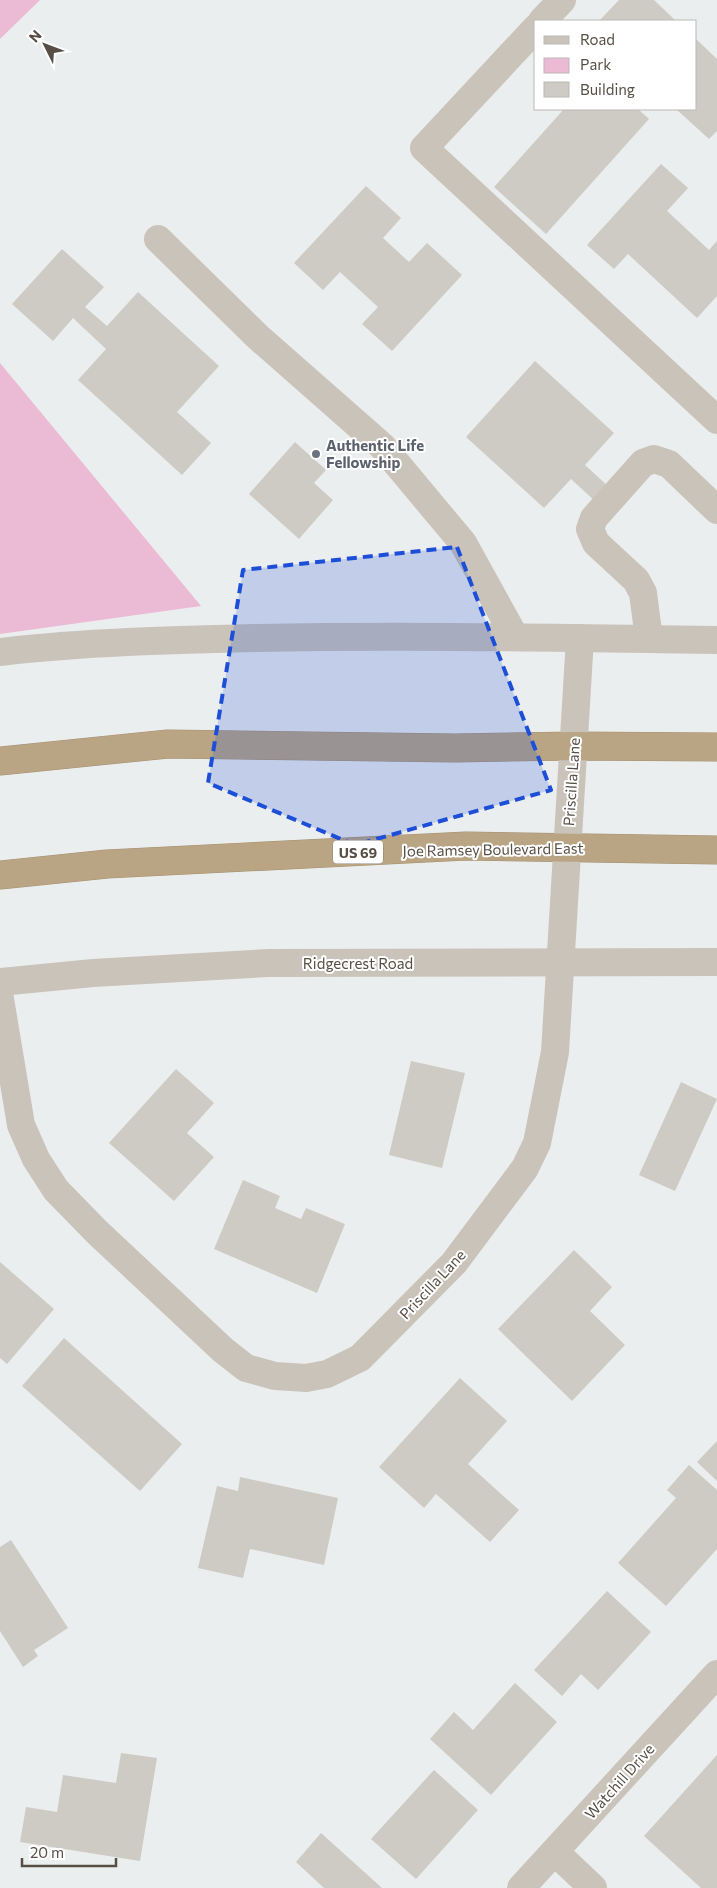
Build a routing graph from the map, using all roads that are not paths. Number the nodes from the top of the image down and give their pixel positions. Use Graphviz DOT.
graph roads {
  1 [pos="562,0"];
  2 [pos="543,20"];
  3 [pos="534,30"];
  4 [pos="158,239"];
  5 [pos="717,420"];
  6 [pos="717,510"];
  7 [pos="515,637"];
  8 [pos="580,638"];
  9 [pos="649,639"];
  10 [pos="717,640"];
  11 [pos="0,652"];
  12 [pos="574,746"];
  13 [pos="717,747"];
  14 [pos="0,761"];
  15 [pos="567,848"];
  16 [pos="717,850"];
  17 [pos="0,875"];
  18 [pos="560,962"];
  19 [pos="717,962"];
  20 [pos="0,982"];
  21 [pos="0,999"];
  22 [pos="717,1674"];
  23 [pos="555,1852"];
  24 [pos="522,1888"];
  25 [pos="593,1888"];
  1 -- 2 [label="street"];
  3 -- 5 [label="street"];
  4 -- 7 [label="street"];
  6 -- 9 [label="street"];
  7 -- 8 [label="street"];
  7 -- 11 [label="street"];
  8 -- 9 [label="street"];
  8 -- 12 [label="street, Priscilla Lane"];
  9 -- 10 [label="street"];
  12 -- 13 [label="highway"];
  12 -- 14 [label="highway"];
  12 -- 15 [label="street, Priscilla Lane"];
  15 -- 16 [label="highway, Joe Ramsey Boulevard East / US 69"];
  15 -- 17 [label="highway, Joe Ramsey Boulevard East / US 69"];
  15 -- 18 [label="street, Priscilla Lane"];
  18 -- 19 [label="street, Ridgecrest Road"];
  18 -- 20 [label="street, Ridgecrest Road"];
  18 -- 21 [label="street, Priscilla Lane"];
  22 -- 23 [label="street, Watchill Drive"];
  23 -- 24 [label="street, Watchill Drive"];
  23 -- 25 [label="street"];
}
